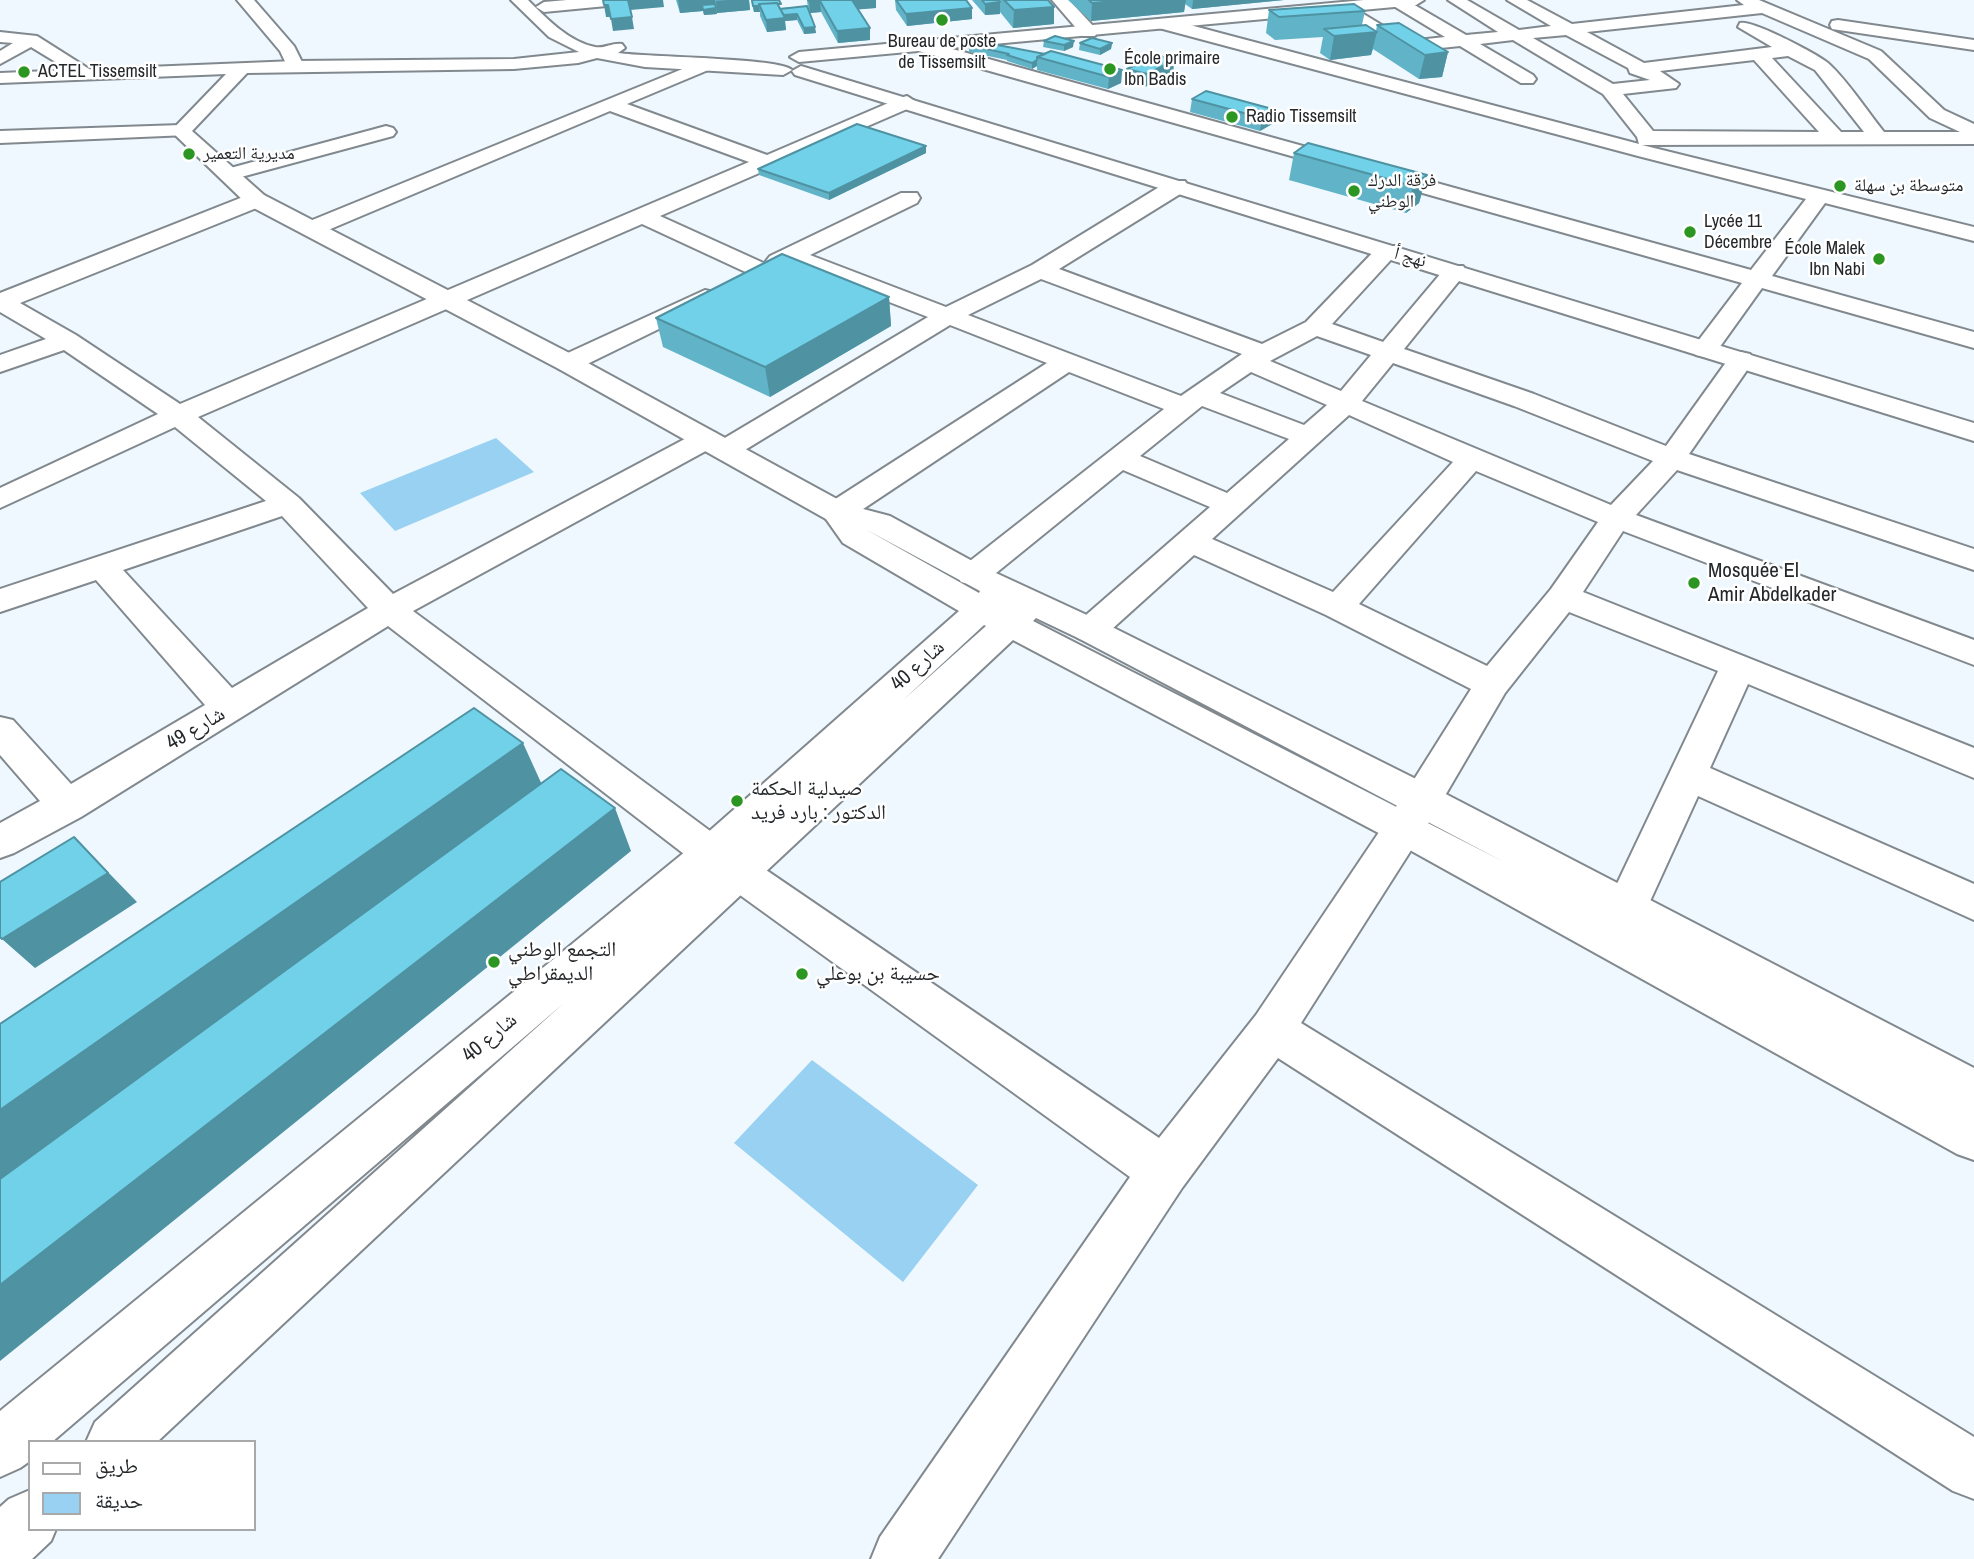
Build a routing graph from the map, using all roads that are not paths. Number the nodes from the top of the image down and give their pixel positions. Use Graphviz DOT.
graph roads {
  1 [pos="245,0"];
  2 [pos="519,0"];
  3 [pos="617,0"];
  4 [pos="1060,0"];
  5 [pos="1416,0"];
  6 [pos="1456,0"];
  7 [pos="1515,0"];
  8 [pos="1686,0"];
  9 [pos="1788,1"];
  10 [pos="1398,2"];
  11 [pos="1633,2"];
  12 [pos="541,3"];
  13 [pos="1753,3"];
  14 [pos="1586,7"];
  15 [pos="1561,9"];
  16 [pos="1536,12"];
  17 [pos="1340,13"];
  18 [pos="1716,13"];
  19 [pos="1484,16"];
  20 [pos="1667,19"];
  21 [pos="1431,21"];
  22 [pos="1797,22"];
  23 [pos="1165,24"];
  24 [pos="1618,24"];
  25 [pos="1372,27"];
  26 [pos="1569,29"];
  27 [pos="1089,32"];
  28 [pos="1516,35"];
  29 [pos="0,37"];
  30 [pos="1642,37"];
  31 [pos="1220,39"];
  32 [pos="31,40"];
  33 [pos="1463,40"];
  34 [pos="1974,45"];
  35 [pos="921,46"];
  36 [pos="1404,47"];
  37 [pos="616,48"];
  38 [pos="893,48"];
  39 [pos="1667,50"];
  40 [pos="1795,50"];
  41 [pos="1546,52"];
  42 [pos="598,54"];
  43 [pos="1751,56"];
  44 [pos="1902,57"];
  45 [pos="1492,58"];
  46 [pos="1879,58"];
  47 [pos="0,59"];
  48 [pos="1944,59"];
  49 [pos="1691,62"];
  50 [pos="1974,62"];
  51 [pos="707,64"];
  52 [pos="295,66"];
  53 [pos="1435,66"];
  54 [pos="813,67"];
  55 [pos="243,68"];
  56 [pos="1642,68"];
  57 [pos="89,74"];
  58 [pos="1585,75"];
  59 [pos="0,78"];
  60 [pos="1527,79"];
  61 [pos="1610,90"];
  62 [pos="906,102"];
  63 [pos="609,104"];
  64 [pos="1972,109"];
  65 [pos="1626,111"];
  66 [pos="1654,112"];
  67 [pos="1937,114"];
  68 [pos="1789,116"];
  69 [pos="1816,117"];
  70 [pos="181,131"];
  71 [pos="1974,131"];
  72 [pos="386,132"];
  73 [pos="0,137"];
  74 [pos="1836,138"];
  75 [pos="1879,138"];
  76 [pos="1974,138"];
  77 [pos="1646,145"];
  78 [pos="767,162"];
  79 [pos="230,174"];
  80 [pos="1177,187"];
  81 [pos="1819,196"];
  82 [pos="909,198"];
  83 [pos="256,200"];
  84 [pos="1974,210"];
  85 [pos="642,216"];
  86 [pos="313,228"];
  87 [pos="1969,232"];
  88 [pos="1387,251"];
  89 [pos="790,255"];
  90 [pos="760,270"];
  91 [pos="1040,270"];
  92 [pos="1455,271"];
  93 [pos="1757,278"];
  94 [pos="450,300"];
  95 [pos="0,302"];
  96 [pos="950,315"];
  97 [pos="1315,327"];
  98 [pos="66,340"];
  99 [pos="1974,340"];
  100 [pos="1388,352"];
  101 [pos="1723,354"];
  102 [pos="1256,357"];
  103 [pos="1068,361"];
  104 [pos="568,363"];
  105 [pos="0,364"];
  106 [pos="1192,401"];
  107 [pos="1345,404"];
  108 [pos="178,415"];
  109 [pos="1974,432"];
  110 [pos="1308,436"];
  111 [pos="715,444"];
  112 [pos="1120,458"];
  113 [pos="1672,458"];
  114 [pos="1471,459"];
  115 [pos="0,499"];
  116 [pos="288,504"];
  117 [pos="1230,505"];
  118 [pos="837,512"];
  119 [pos="1616,518"];
  120 [pos="1189,541"];
  121 [pos="1974,560"];
  122 [pos="103,568"];
  123 [pos="1563,597"];
  124 [pos="1000,600"];
  125 [pos="0,601"];
  126 [pos="1338,607"];
  127 [pos="389,610"];
  128 [pos="1090,630"];
  129 [pos="1974,653"];
  130 [pos="1738,666"];
  131 [pos="1492,684"];
  132 [pos="230,709"];
  133 [pos="0,730"];
  134 [pos="1973,761"];
  135 [pos="1688,775"];
  136 [pos="67,806"];
  137 [pos="1413,814"];
  138 [pos="0,842"];
  139 [pos="725,863"];
  140 [pos="1974,903"];
  141 [pos="1626,909"];
  142 [pos="1272,1029"];
  143 [pos="1974,1091"];
  144 [pos="1974,1137"];
  145 [pos="1164,1171"];
  146 [pos="117,1440"];
  147 [pos="0,1448"];
  148 [pos="1974,1470"];
  149 [pos="28,1522"];
  150 [pos="0,1547"];
  151 [pos="902,1559"];
  1 -- 52 [label="street"];
  2 -- 42 [label="street"];
  3 -- 12 [label="street"];
  4 -- 27 [label="street"];
  5 -- 10 [label="street"];
  6 -- 19 [label="street"];
  7 -- 16 [label="street"];
  8 -- 18 [label="street"];
  9 -- 13 [label="street"];
  10 -- 17 [label="street"];
  10 -- 21 [label="street"];
  11 -- 20 [label="street"];
  12 -- 37 [label="street"];
  13 -- 18 [label="street"];
  13 -- 22 [label="street"];
  14 -- 24 [label="street"];
  15 -- 16 [label="street"];
  16 -- 19 [label="street"];
  16 -- 26 [label="street"];
  17 -- 23 [label="street"];
  17 -- 25 [label="street"];
  17 -- 31 [label="street"];
  18 -- 20 [label="street"];
  18 -- 40 [label="street"];
  19 -- 21 [label="street"];
  19 -- 28 [label="street"];
  20 -- 24 [label="street"];
  20 -- 43 [label="street"];
  21 -- 25 [label="street"];
  21 -- 33 [label="street"];
  22 -- 34 [label="street"];
  22 -- 46 [label="street"];
  23 -- 27 [label="street"];
  23 -- 31 [label="street"];
  24 -- 26 [label="street"];
  24 -- 30 [label="street"];
  25 -- 36 [label="street"];
  26 -- 28 [label="street"];
  26 -- 56 [label="street"];
  27 -- 35 [label="street"];
  28 -- 33 [label="street"];
  28 -- 41 [label="street"];
  29 -- 32 [label="street"];
  31 -- 77 [label="street"];
  32 -- 47 [label="street"];
  32 -- 57 [label="street"];
  33 -- 36 [label="street"];
  33 -- 45 [label="street"];
  35 -- 38 [label="street"];
  35 -- 93 [label="street"];
  36 -- 53 [label="street"];
  37 -- 42 [label="street"];
  37 -- 54 [label="street"];
  38 -- 54 [label="street"];
  38 -- 54 [label="street"];
  39 -- 49 [label="street"];
  40 -- 43 [label="street"];
  40 -- 75 [label="street"];
  41 -- 45 [label="street"];
  41 -- 58 [label="street"];
  42 -- 51 [label="street"];
  42 -- 52 [label="street"];
  43 -- 49 [label="street"];
  43 -- 69 [label="street"];
  44 -- 46 [label="street"];
  45 -- 60 [label="street"];
  46 -- 67 [label="street"];
  48 -- 50 [label="street"];
  49 -- 56 [label="street"];
  51 -- 54 [label="street"];
  51 -- 63 [label="street"];
  52 -- 55 [label="street"];
  54 -- 62 [label="street, نهج أ"];
  55 -- 57 [label="street"];
  55 -- 70 [label="street"];
  56 -- 58 [label="street"];
  56 -- 61 [label="street"];
  57 -- 59 [label="street"];
  58 -- 61 [label="street"];
  61 -- 65 [label="street"];
  62 -- 78 [label="street"];
  62 -- 80 [label="street, نهج أ"];
  63 -- 78 [label="street"];
  63 -- 86 [label="street"];
  64 -- 67 [label="street"];
  65 -- 66 [label="street"];
  65 -- 77 [label="street"];
  67 -- 71 [label="street"];
  68 -- 69 [label="street"];
  69 -- 74 [label="street"];
  70 -- 73 [label="street"];
  70 -- 79 [label="street"];
  72 -- 79 [label="street"];
  74 -- 75 [label="street"];
  74 -- 77 [label="street"];
  75 -- 76 [label="street"];
  77 -- 81 [label="street"];
  78 -- 85 [label="street"];
  79 -- 83 [label="street"];
  80 -- 88 [label="street, نهج أ"];
  80 -- 91 [label="street, شارع 49"];
  81 -- 87 [label="street"];
  81 -- 93 [label="street"];
  82 -- 89 [label="street"];
  83 -- 86 [label="street"];
  83 -- 95 [label="street"];
  84 -- 87 [label="street"];
  85 -- 90 [label="street"];
  85 -- 94 [label="street"];
  86 -- 94 [label="street"];
  88 -- 92 [label="street, نهج أ"];
  88 -- 97 [label="street, شارع 40"];
  89 -- 90 [label="street"];
  89 -- 96 [label="street"];
  90 -- 104 [label="street"];
  91 -- 96 [label="street, شارع 49"];
  91 -- 102 [label="street"];
  92 -- 100 [label="street"];
  92 -- 101 [label="street, نهج أ"];
  93 -- 99 [label="street"];
  93 -- 101 [label="street"];
  94 -- 104 [label="street"];
  94 -- 108 [label="street"];
  95 -- 98 [label="street"];
  96 -- 103 [label="street"];
  96 -- 111 [label="street, شارع 49"];
  97 -- 100 [label="street"];
  97 -- 102 [label="street, شارع 40"];
  98 -- 105 [label="street"];
  98 -- 108 [label="street"];
  100 -- 107 [label="street"];
  100 -- 113 [label="street"];
  101 -- 109 [label="street, نهج أ"];
  101 -- 113 [label="street"];
  102 -- 106 [label="street, شارع 40"];
  102 -- 107 [label="street"];
  103 -- 106 [label="street"];
  103 -- 118 [label="street"];
  104 -- 111 [label="street"];
  106 -- 110 [label="street"];
  106 -- 112 [label="street, شارع 40"];
  107 -- 110 [label="street"];
  107 -- 114 [label="street"];
  108 -- 115 [label="street"];
  108 -- 116 [label="street"];
  110 -- 117 [label="street"];
  111 -- 118 [label="street"];
  111 -- 127 [label="street, شارع 49"];
  112 -- 117 [label="street"];
  112 -- 124 [label="street, شارع 40"];
  113 -- 119 [label="street"];
  113 -- 121 [label="street"];
  114 -- 119 [label="street"];
  114 -- 126 [label="street"];
  116 -- 122 [label="street"];
  116 -- 127 [label="street"];
  117 -- 120 [label="street"];
  118 -- 124 [label="street"];
  119 -- 123 [label="street"];
  119 -- 129 [label="street"];
  120 -- 126 [label="street"];
  120 -- 128 [label="street"];
  122 -- 125 [label="street"];
  122 -- 132 [label="street"];
  123 -- 130 [label="street"];
  123 -- 131 [label="street"];
  124 -- 128 [label="street"];
  124 -- 137 [label="street"];
  124 -- 139 [label="street, شارع 40"];
  126 -- 131 [label="street"];
  127 -- 132 [label="street, شارع 49"];
  127 -- 139 [label="street"];
  128 -- 137 [label="street"];
  130 -- 134 [label="street"];
  130 -- 135 [label="street"];
  131 -- 137 [label="street"];
  132 -- 136 [label="street, شارع 49"];
  133 -- 136 [label="street"];
  135 -- 140 [label="street"];
  135 -- 141 [label="street"];
  136 -- 138 [label="street, شارع 49"];
  137 -- 141 [label="street"];
  137 -- 142 [label="street"];
  137 -- 144 [label="street"];
  139 -- 145 [label="street"];
  139 -- 146 [label="street, شارع 40"];
  139 -- 147 [label="street, شارع 40"];
  141 -- 143 [label="street"];
  142 -- 145 [label="street"];
  142 -- 148 [label="street"];
  145 -- 151 [label="street"];
  149 -- 150 [label="street"];
}
